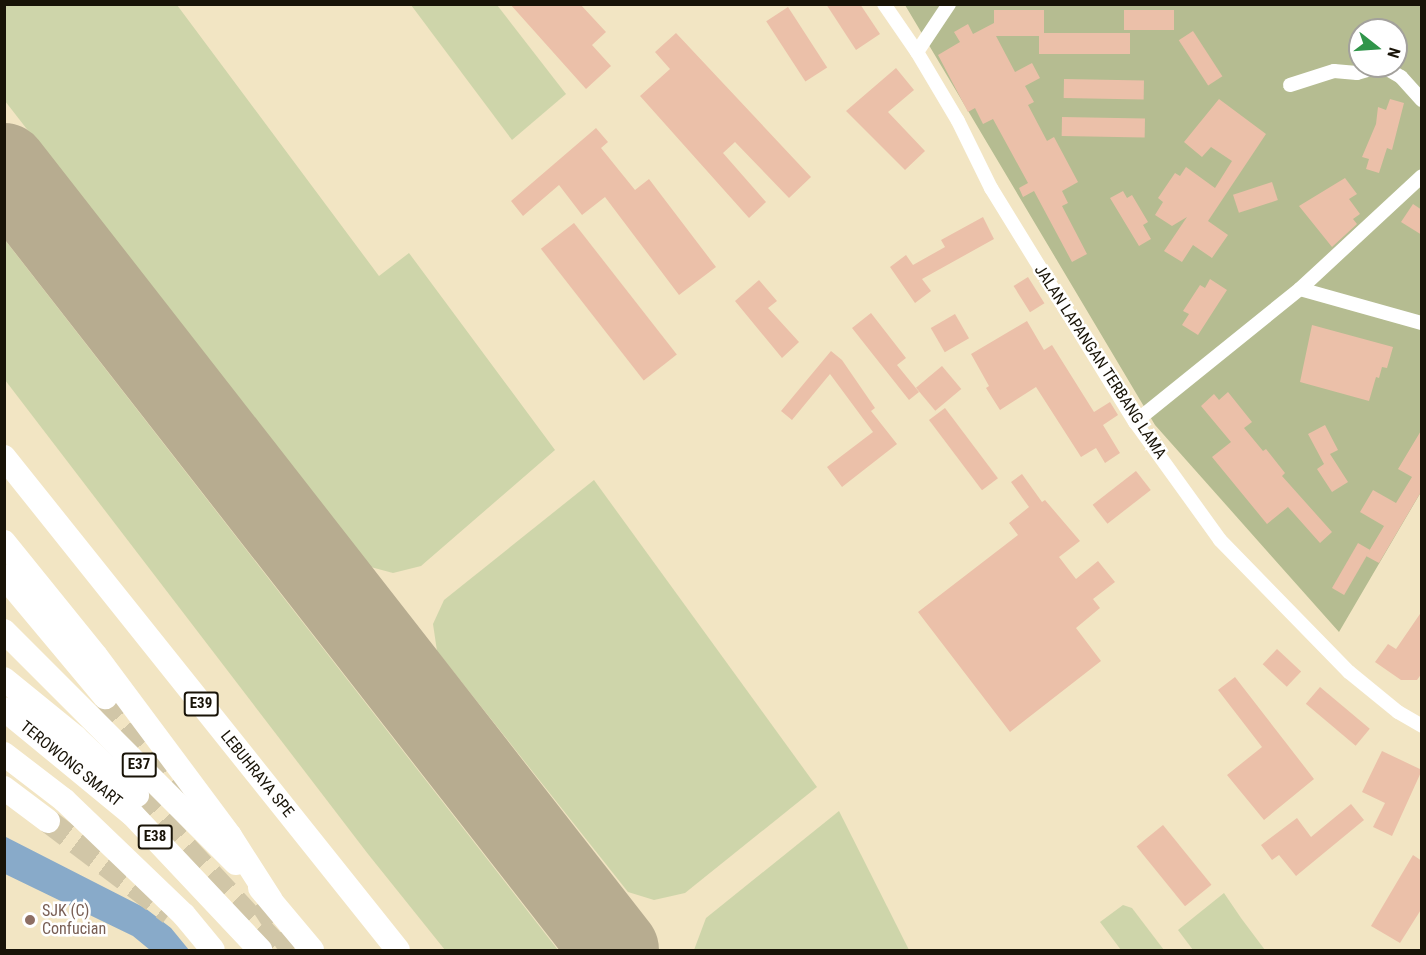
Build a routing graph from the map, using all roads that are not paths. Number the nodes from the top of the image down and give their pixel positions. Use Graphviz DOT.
graph roads {
  1 [pos="884,4"];
  2 [pos="949,4"];
  3 [pos="917,52"];
  4 [pos="1290,86"];
  5 [pos="1422,100"];
  6 [pos="1422,176"];
  7 [pos="1300,289"];
  8 [pos="1422,323"];
  9 [pos="1134,422"];
  10 [pos="4,457"];
  11 [pos="4,471"];
  12 [pos="4,542"];
  13 [pos="4,576"];
  14 [pos="4,631"];
  15 [pos="7,680"];
  16 [pos="105,697"];
  17 [pos="4,709"];
  18 [pos="1422,726"];
  19 [pos="4,754"];
  20 [pos="4,788"];
  21 [pos="137,795"];
  22 [pos="48,821"];
  23 [pos="271,900"];
  24 [pos="213,951"];
  25 [pos="260,951"];
  26 [pos="312,951"];
  27 [pos="386,951"];
  28 [pos="398,951"];
  1 -- 3 [label="street, JALAN LAPANGAN TERBANG LAMA"];
  2 -- 3 [label="street"];
  3 -- 9 [label="street, JALAN LAPANGAN TERBANG LAMA"];
  4 -- 5 [label="street"];
  6 -- 7 [label="street"];
  7 -- 8 [label="street"];
  7 -- 9 [label="street"];
  9 -- 18 [label="street, JALAN LAPANGAN TERBANG LAMA"];
  10 -- 28 [label="highway, LEBUHRAYA SPE / E39"];
  11 -- 27 [label="highway, LEBUHRAYA SPE / E39"];
  12 -- 23 [label="highway"];
  13 -- 16 [label="highway"];
  14 -- 23 [label="highway, E37"];
  15 -- 21 [label="highway, TEROWONG SMART"];
  17 -- 25 [label="highway, TEROWONG SMART / E38"];
  19 -- 24 [label="highway"];
  20 -- 22 [label="highway"];
  23 -- 26 [label="highway, E37"];
}
